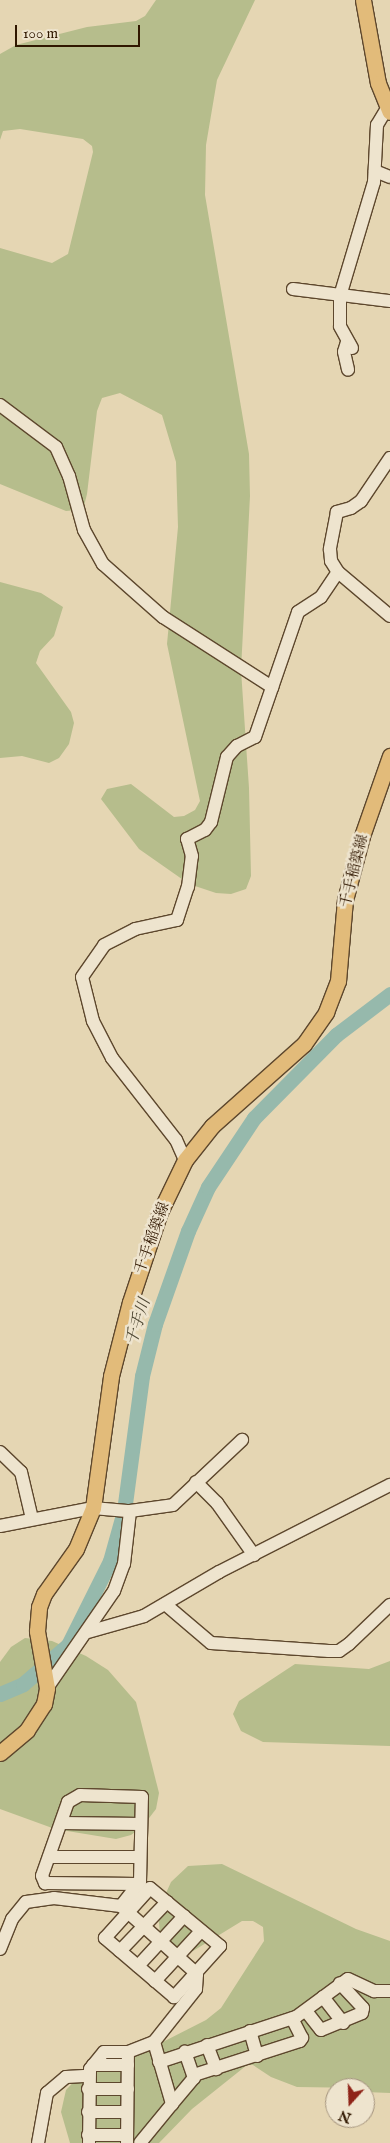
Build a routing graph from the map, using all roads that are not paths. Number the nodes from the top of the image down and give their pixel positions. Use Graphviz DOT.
graph roads {
  1 [pos="363,0"];
  2 [pos="389,110"];
  3 [pos="375,171"];
  4 [pos="390,177"];
  5 [pos="293,289"];
  6 [pos="340,296"];
  7 [pos="390,301"];
  8 [pos="348,370"];
  9 [pos="0,405"];
  10 [pos="390,458"];
  11 [pos="338,572"];
  12 [pos="390,616"];
  13 [pos="272,687"];
  14 [pos="390,756"];
  15 [pos="185,1160"];
  16 [pos="242,1440"];
  17 [pos="0,1452"];
  18 [pos="196,1482"];
  19 [pos="390,1485"];
  20 [pos="96,1509"];
  21 [pos="129,1511"];
  22 [pos="32,1519"];
  23 [pos="0,1526"];
  24 [pos="254,1555"];
  25 [pos="165,1604"];
  26 [pos="390,1605"];
  27 [pos="88,1632"];
  28 [pos="46,1682"];
  29 [pos="0,1753"];
  30 [pos="62,1824"];
  31 [pos="141,1824"];
  32 [pos="50,1857"];
  33 [pos="140,1857"];
  34 [pos="138,1884"];
  35 [pos="167,1902"];
  36 [pos="124,1908"];
  37 [pos="184,1916"];
  38 [pos="144,1926"];
  39 [pos="201,1931"];
  40 [pos="161,1941"];
  41 [pos="0,1949"];
  42 [pos="120,1951"];
  43 [pos="178,1956"];
  44 [pos="138,1966"];
  45 [pos="197,1974"];
  46 [pos="155,1981"];
  47 [pos="340,1983"];
  48 [pos="390,1991"];
  49 [pos="323,1997"];
  50 [pos="306,2011"];
  51 [pos="292,2018"];
  52 [pos="343,2023"];
  53 [pos="250,2032"];
  54 [pos="154,2042"];
  55 [pos="207,2045"];
  56 [pos="128,2052"];
  57 [pos="185,2052"];
  58 [pos="257,2056"];
  59 [pos="159,2062"];
  60 [pos="128,2066"];
  61 [pos="216,2069"];
  62 [pos="194,2075"];
  63 [pos="90,2077"];
  64 [pos="128,2088"];
  65 [pos="172,2104"];
  66 [pos="88,2112"];
  67 [pos="127,2112"];
  68 [pos="88,2139"];
  69 [pos="127,2139"];
  70 [pos="38,2143"];
  71 [pos="140,2143"];
  1 -- 2 [label="main road"];
  2 -- 3 [label="street"];
  3 -- 4 [label="street"];
  3 -- 6 [label="street"];
  5 -- 6 [label="street"];
  6 -- 7 [label="street"];
  6 -- 8 [label="street"];
  9 -- 13 [label="street"];
  10 -- 11 [label="street"];
  11 -- 12 [label="street"];
  11 -- 13 [label="street"];
  13 -- 15 [label="street"];
  14 -- 15 [label="main road, 千手稲築線"];
  15 -- 20 [label="main road, 千手稲築線"];
  16 -- 18 [label="street"];
  17 -- 22 [label="street"];
  18 -- 21 [label="street"];
  18 -- 24 [label="street"];
  19 -- 24 [label="street"];
  20 -- 21 [label="street"];
  20 -- 22 [label="street"];
  20 -- 28 [label="main road, 千手稲築線"];
  21 -- 27 [label="street"];
  22 -- 23 [label="street"];
  24 -- 25 [label="street"];
  25 -- 26 [label="street"];
  25 -- 27 [label="street"];
  27 -- 28 [label="street"];
  28 -- 29 [label="main road, 千手稲築線"];
  30 -- 31 [label="street"];
  30 -- 31 [label="street"];
  30 -- 32 [label="street"];
  31 -- 33 [label="street"];
  32 -- 33 [label="street"];
  32 -- 34 [label="street"];
  33 -- 34 [label="street"];
  34 -- 36 [label="street"];
  35 -- 36 [label="street"];
  35 -- 37 [label="street"];
  35 -- 38 [label="street"];
  36 -- 38 [label="street"];
  36 -- 41 [label="street"];
  36 -- 42 [label="street"];
  37 -- 39 [label="street"];
  37 -- 40 [label="street"];
  38 -- 40 [label="street"];
  38 -- 42 [label="street"];
  39 -- 43 [label="street"];
  39 -- 45 [label="street"];
  40 -- 43 [label="street"];
  40 -- 44 [label="street"];
  42 -- 44 [label="street"];
  43 -- 45 [label="street"];
  43 -- 46 [label="street"];
  44 -- 46 [label="street"];
  45 -- 46 [label="street"];
  45 -- 54 [label="street"];
  47 -- 48 [label="street"];
  47 -- 49 [label="street"];
  47 -- 52 [label="street"];
  49 -- 50 [label="street"];
  49 -- 52 [label="street"];
  50 -- 51 [label="street"];
  50 -- 52 [label="street"];
  51 -- 53 [label="street"];
  51 -- 58 [label="street"];
  53 -- 55 [label="street"];
  53 -- 58 [label="street"];
  54 -- 56 [label="street"];
  54 -- 59 [label="street"];
  55 -- 57 [label="street"];
  55 -- 61 [label="street"];
  56 -- 60 [label="street"];
  56 -- 63 [label="street"];
  57 -- 59 [label="street"];
  57 -- 62 [label="street"];
  58 -- 61 [label="street"];
  59 -- 65 [label="street"];
  60 -- 63 [label="street"];
  60 -- 64 [label="street"];
  61 -- 62 [label="street"];
  62 -- 65 [label="street"];
  63 -- 64 [label="street"];
  63 -- 66 [label="street"];
  63 -- 70 [label="street"];
  64 -- 67 [label="street"];
  65 -- 71 [label="street"];
  66 -- 67 [label="street"];
  66 -- 68 [label="street"];
  67 -- 69 [label="street"];
  68 -- 69 [label="street"];
}
